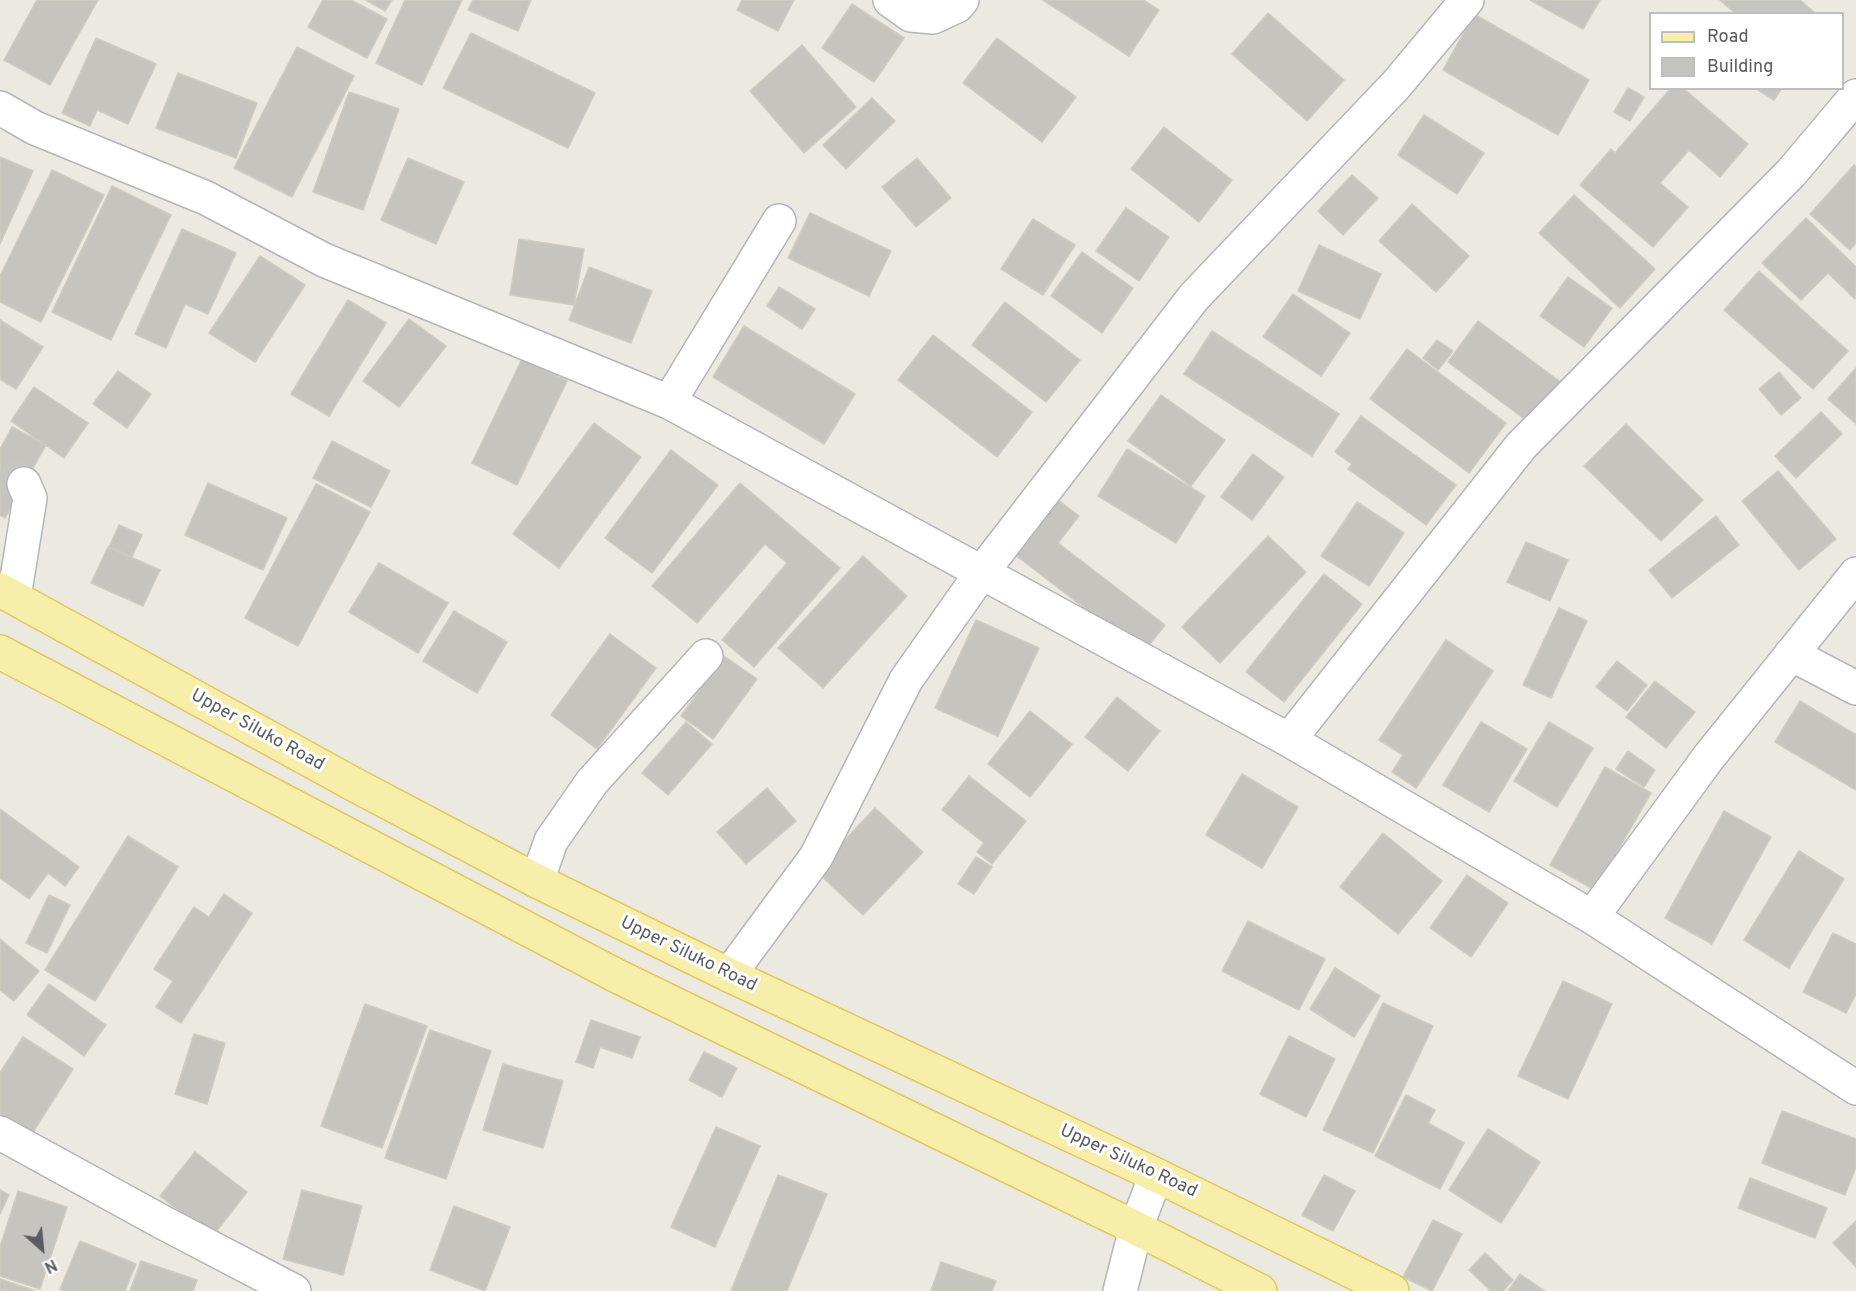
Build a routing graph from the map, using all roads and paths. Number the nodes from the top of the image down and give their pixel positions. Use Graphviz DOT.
graph roads {
  1 [pos="890,0"];
  2 [pos="962,0"];
  3 [pos="1467,0"];
  4 [pos="1856,96"];
  5 [pos="0,108"];
  6 [pos="780,221"];
  7 [pos="669,402"];
  8 [pos="24,484"];
  9 [pos="982,572"];
  10 [pos="1856,574"];
  11 [pos="7,594"];
  12 [pos="0,652"];
  13 [pos="1791,654"];
  14 [pos="706,656"];
  15 [pos="1856,688"];
  16 [pos="1289,740"];
  17 [pos="537,881"];
  18 [pos="1592,917"];
  19 [pos="729,975"];
  20 [pos="1856,1088"];
  21 [pos="0,1133"];
  22 [pos="1156,1175"];
  23 [pos="1136,1228"];
  24 [pos="294,1291"];
  25 [pos="1120,1291"];
  26 [pos="1260,1291"];
  27 [pos="1392,1291"];
  1 -- 2 [label="street"];
  3 -- 9 [label="street"];
  4 -- 16 [label="street"];
  5 -- 7 [label="street"];
  6 -- 7 [label="street"];
  7 -- 9 [label="street"];
  8 -- 11 [label="street"];
  9 -- 16 [label="street"];
  9 -- 19 [label="street"];
  10 -- 13 [label="street"];
  11 -- 17 [label="main road, Upper Siluko Road"];
  12 -- 23 [label="main road"];
  13 -- 15 [label="street"];
  13 -- 18 [label="street"];
  14 -- 17 [label="street"];
  16 -- 18 [label="street"];
  17 -- 19 [label="main road, Upper Siluko Road"];
  18 -- 20 [label="street"];
  19 -- 22 [label="main road, Upper Siluko Road"];
  21 -- 24 [label="street"];
  22 -- 23 [label="street"];
  22 -- 27 [label="main road, Upper Siluko Road"];
  23 -- 25 [label="street"];
  23 -- 26 [label="main road"];
}
